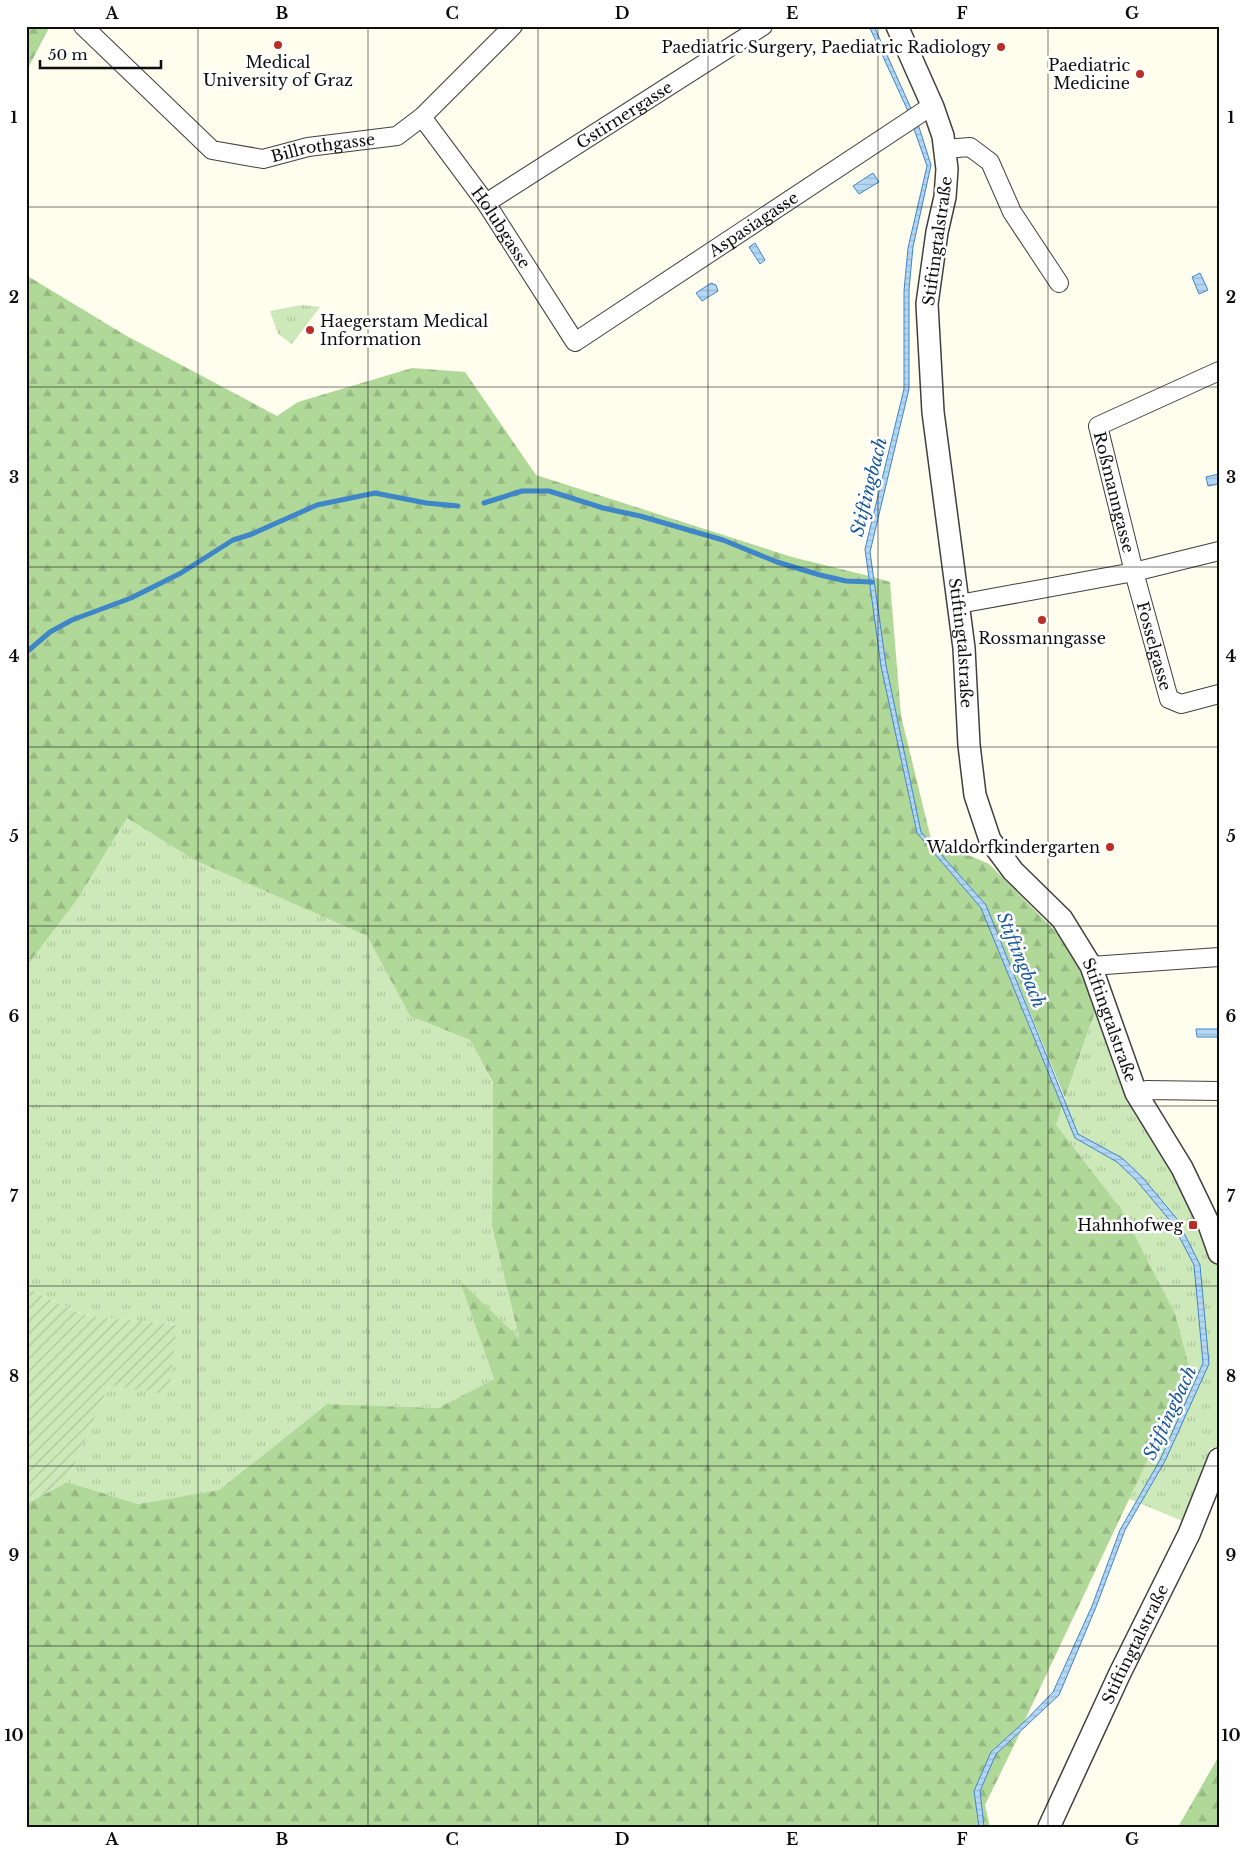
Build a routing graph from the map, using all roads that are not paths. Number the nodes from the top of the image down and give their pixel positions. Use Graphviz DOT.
graph roads {
  1 [pos="83,26"];
  2 [pos="513,26"];
  3 [pos="763,26"];
  4 [pos="897,26"];
  5 [pos="929,109"];
  6 [pos="422,118"];
  7 [pos="945,149"];
  8 [pos="486,204"];
  9 [pos="1059,283"];
  10 [pos="575,342"];
  11 [pos="1219,371"];
  12 [pos="1219,550"];
  13 [pos="1134,572"];
  14 [pos="959,604"];
  15 [pos="1219,694"];
  16 [pos="1219,957"];
  17 [pos="1091,966"];
  18 [pos="1219,1090"];
  19 [pos="1136,1093"];
  20 [pos="1219,1253"];
  21 [pos="1219,1459"];
  22 [pos="1049,1827"];
  1 -- 6 [label="street, Billrothgasse"];
  2 -- 6 [label="street, Billrothgasse"];
  3 -- 8 [label="street, Gstirnergasse"];
  4 -- 5 [label="street, Stiftingtalstraße"];
  5 -- 7 [label="street, Stiftingtalstraße"];
  5 -- 10 [label="street, Aspasiagasse"];
  6 -- 8 [label="street, Holubgasse"];
  7 -- 9 [label="street"];
  7 -- 14 [label="street, Stiftingtalstraße"];
  8 -- 10 [label="street, Holubgasse"];
  11 -- 13 [label="street, Roßmanngasse"];
  12 -- 13 [label="street, Roßmanngasse"];
  13 -- 14 [label="street, Roßmanngasse"];
  13 -- 15 [label="street, Fosselgasse"];
  14 -- 17 [label="street, Stiftingtalstraße"];
  16 -- 17 [label="street"];
  17 -- 19 [label="street, Stiftingtalstraße"];
  18 -- 19 [label="street, Stiftingtalstraße"];
  19 -- 20 [label="street, Stiftingtalstraße"];
  21 -- 22 [label="street, Stiftingtalstraße"];
}
